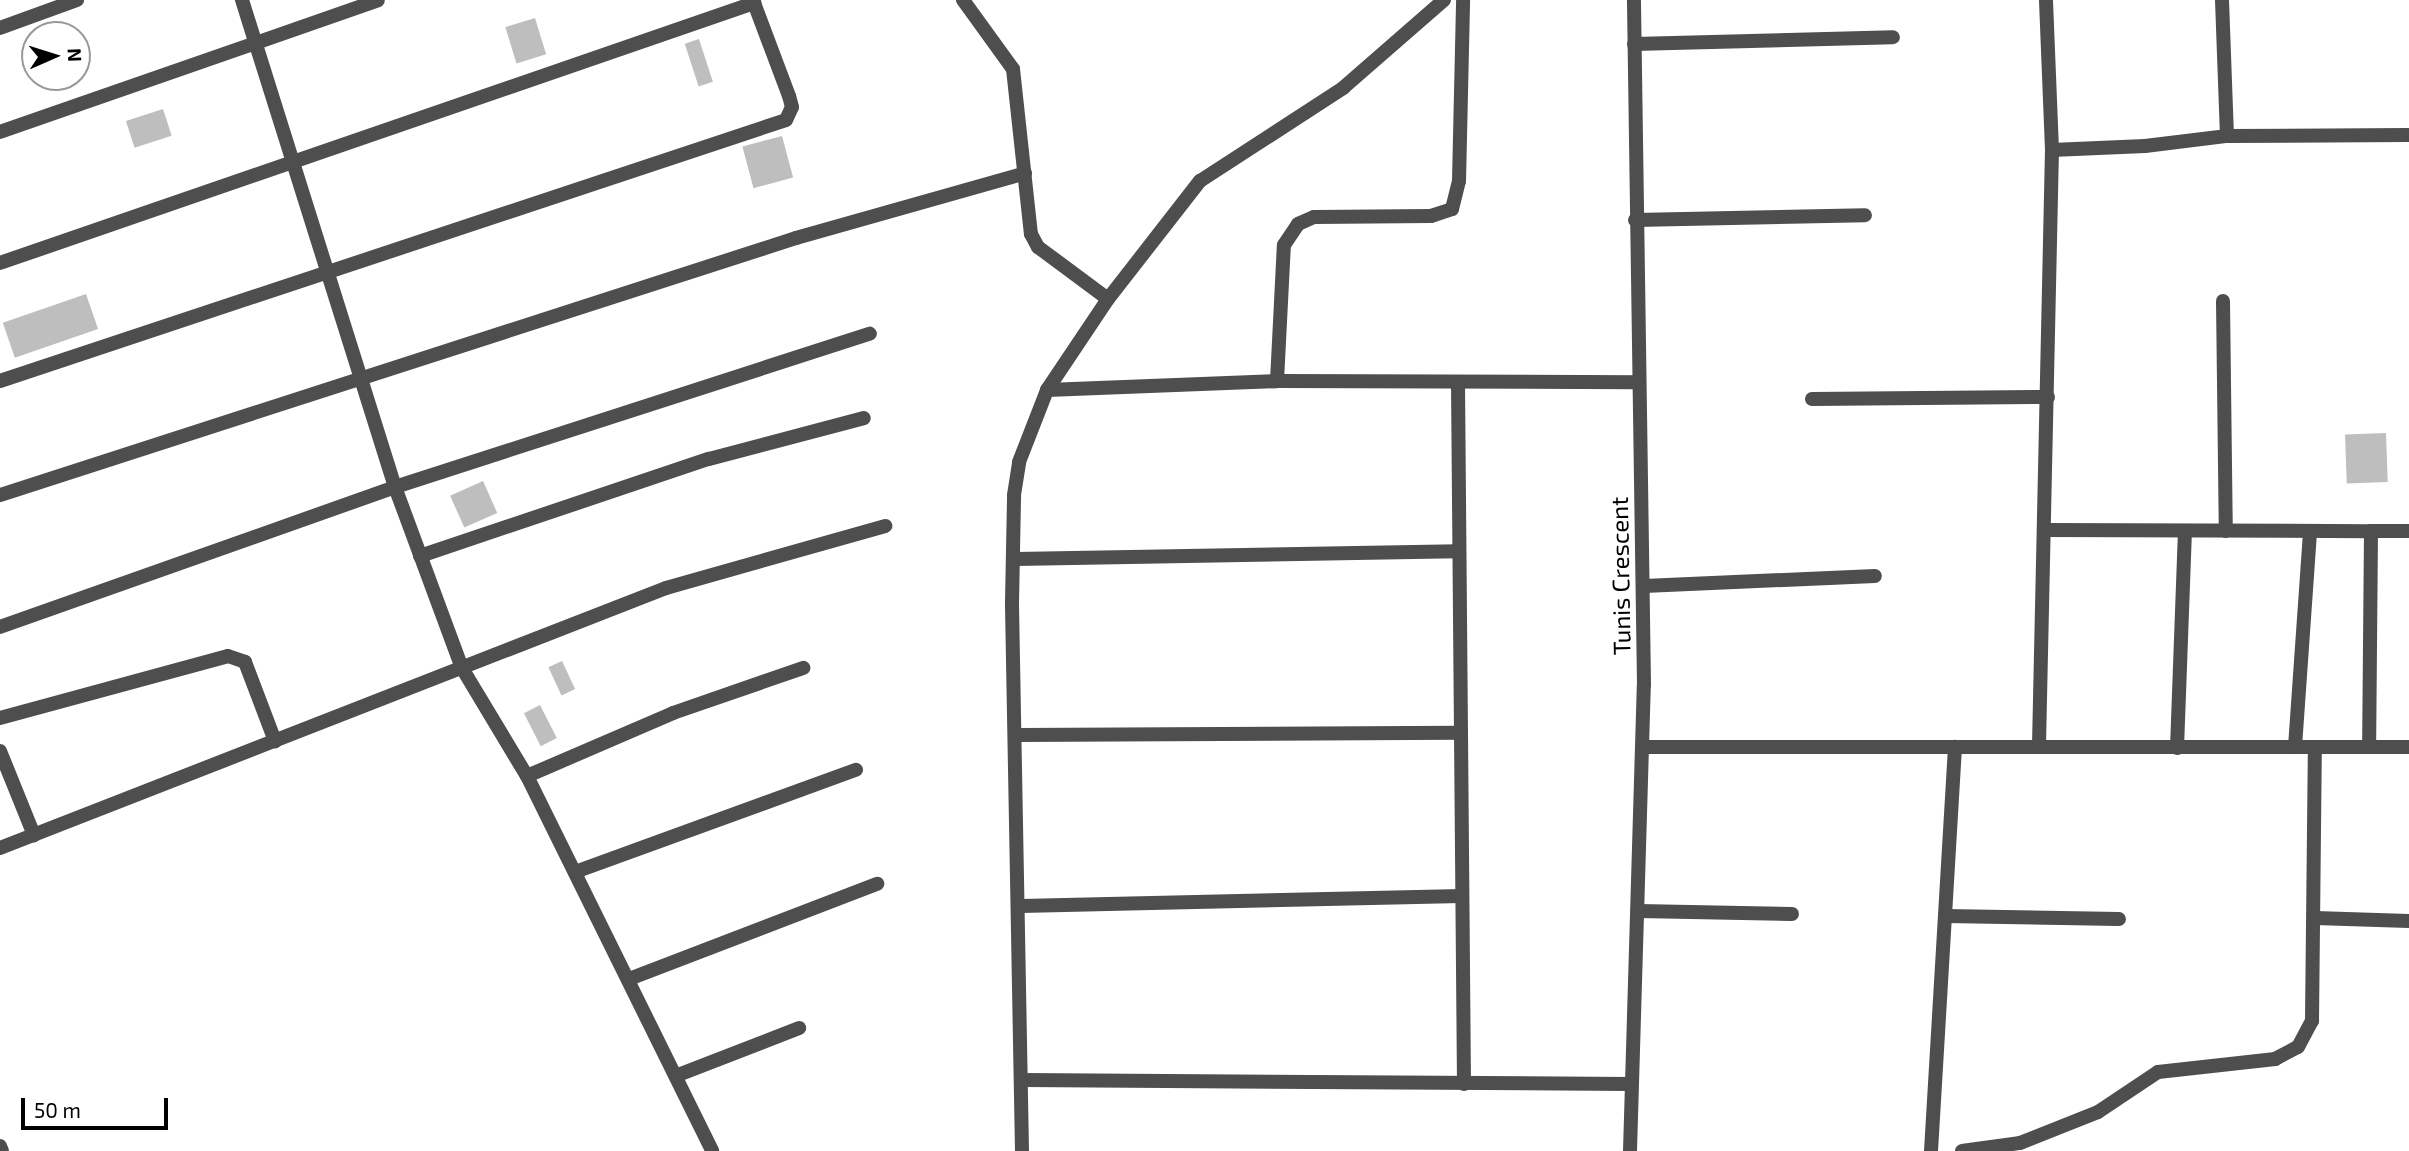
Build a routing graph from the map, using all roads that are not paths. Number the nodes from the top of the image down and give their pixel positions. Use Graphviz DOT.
graph roads {
  1 [pos="78,0"];
  2 [pos="243,0"];
  3 [pos="378,0"];
  4 [pos="963,0"];
  5 [pos="1444,0"];
  6 [pos="1463,0"];
  7 [pos="1634,0"];
  8 [pos="2046,0"];
  9 [pos="2222,0"];
  10 [pos="753,1"];
  11 [pos="0,28"];
  12 [pos="1893,37"];
  13 [pos="255,42"];
  14 [pos="1634,44"];
  15 [pos="0,132"];
  16 [pos="2409,135"];
  17 [pos="2227,136"];
  18 [pos="2052,150"];
  19 [pos="294,159"];
  20 [pos="1025,173"];
  21 [pos="1865,215"];
  22 [pos="1635,220"];
  23 [pos="0,263"];
  24 [pos="331,271"];
  25 [pos="1108,299"];
  26 [pos="2223,301"];
  27 [pos="870,334"];
  28 [pos="0,381"];
  29 [pos="364,381"];
  30 [pos="1277,381"];
  31 [pos="1638,382"];
  32 [pos="1458,383"];
  33 [pos="1047,390"];
  34 [pos="2048,397"];
  35 [pos="1812,399"];
  36 [pos="864,418"];
  37 [pos="395,487"];
  38 [pos="0,495"];
  39 [pos="886,526"];
  40 [pos="2044,530"];
  41 [pos="2185,531"];
  42 [pos="2226,531"];
  43 [pos="2371,531"];
  44 [pos="2409,531"];
  45 [pos="2310,532"];
  46 [pos="1457,551"];
  47 [pos="420,556"];
  48 [pos="1013,559"];
  49 [pos="1875,576"];
  50 [pos="1644,586"];
  51 [pos="0,627"];
  52 [pos="462,668"];
  53 [pos="803,668"];
  54 [pos="0,719"];
  55 [pos="1459,733"];
  56 [pos="1018,735"];
  57 [pos="275,741"];
  58 [pos="2039,746"];
  59 [pos="2370,746"];
  60 [pos="1643,747"];
  61 [pos="1955,747"];
  62 [pos="2295,747"];
  63 [pos="2409,747"];
  64 [pos="2177,748"];
  65 [pos="2315,748"];
  66 [pos="0,751"];
  67 [pos="856,770"];
  68 [pos="527,776"];
  69 [pos="34,835"];
  70 [pos="0,848"];
  71 [pos="575,872"];
  72 [pos="877,884"];
  73 [pos="1462,896"];
  74 [pos="1021,906"];
  75 [pos="1639,911"];
  76 [pos="1792,914"];
  77 [pos="1945,916"];
  78 [pos="2315,918"];
  79 [pos="2119,919"];
  80 [pos="2409,921"];
  81 [pos="629,979"];
  82 [pos="799,1027"];
  83 [pos="678,1075"];
  84 [pos="1023,1080"];
  85 [pos="1464,1084"];
  86 [pos="1630,1084"];
  87 [pos="0,1146"];
  88 [pos="2,1151"];
  89 [pos="712,1151"];
  90 [pos="1022,1151"];
  91 [pos="1630,1151"];
  92 [pos="1931,1151"];
  93 [pos="1962,1151"];
  1 -- 11 [label="street"];
  2 -- 13 [label="street"];
  3 -- 13 [label="street"];
  4 -- 20 [label="street"];
  5 -- 25 [label="street"];
  6 -- 30 [label="street"];
  7 -- 14 [label="street, Tunis Crescent"];
  8 -- 18 [label="street"];
  9 -- 17 [label="street"];
  10 -- 19 [label="street"];
  10 -- 24 [label="street"];
  12 -- 14 [label="street"];
  13 -- 15 [label="street"];
  13 -- 19 [label="street"];
  14 -- 22 [label="street, Tunis Crescent"];
  16 -- 17 [label="street"];
  17 -- 18 [label="street"];
  18 -- 34 [label="street"];
  19 -- 23 [label="street"];
  19 -- 24 [label="street"];
  20 -- 25 [label="street"];
  20 -- 29 [label="street"];
  21 -- 22 [label="street"];
  22 -- 31 [label="street, Tunis Crescent"];
  24 -- 28 [label="street"];
  24 -- 29 [label="street"];
  25 -- 33 [label="street"];
  26 -- 42 [label="street"];
  27 -- 37 [label="street"];
  29 -- 37 [label="street"];
  29 -- 38 [label="street"];
  30 -- 32 [label="street"];
  30 -- 33 [label="street"];
  31 -- 32 [label="street"];
  31 -- 50 [label="street, Tunis Crescent"];
  32 -- 46 [label="street"];
  33 -- 48 [label="street"];
  34 -- 35 [label="street"];
  34 -- 40 [label="street"];
  36 -- 47 [label="street"];
  37 -- 47 [label="street"];
  37 -- 51 [label="street"];
  39 -- 52 [label="street"];
  40 -- 41 [label="street"];
  40 -- 58 [label="street"];
  41 -- 42 [label="street"];
  41 -- 64 [label="street"];
  42 -- 45 [label="street"];
  43 -- 44 [label="street"];
  43 -- 45 [label="street"];
  43 -- 59 [label="street"];
  45 -- 62 [label="street"];
  46 -- 48 [label="street"];
  46 -- 55 [label="street"];
  47 -- 52 [label="street"];
  48 -- 56 [label="street"];
  49 -- 50 [label="street"];
  50 -- 60 [label="street, Tunis Crescent"];
  52 -- 57 [label="street"];
  52 -- 68 [label="street"];
  53 -- 68 [label="street"];
  54 -- 57 [label="street"];
  55 -- 56 [label="street"];
  55 -- 73 [label="street"];
  56 -- 74 [label="street"];
  57 -- 69 [label="street"];
  58 -- 61 [label="street"];
  58 -- 64 [label="street"];
  59 -- 63 [label="street"];
  59 -- 65 [label="street"];
  60 -- 61 [label="street"];
  60 -- 75 [label="street, Tunis Crescent"];
  61 -- 77 [label="street"];
  62 -- 64 [label="street"];
  62 -- 65 [label="street"];
  65 -- 78 [label="street"];
  66 -- 69 [label="street"];
  67 -- 71 [label="street"];
  68 -- 71 [label="street"];
  69 -- 70 [label="street"];
  71 -- 81 [label="street"];
  72 -- 81 [label="street"];
  73 -- 74 [label="street"];
  73 -- 85 [label="street"];
  74 -- 84 [label="street"];
  75 -- 76 [label="street"];
  75 -- 86 [label="street, Tunis Crescent"];
  77 -- 79 [label="street"];
  77 -- 92 [label="street"];
  78 -- 80 [label="street"];
  78 -- 93 [label="street"];
  81 -- 83 [label="street"];
  82 -- 83 [label="street"];
  83 -- 89 [label="street"];
  84 -- 85 [label="street"];
  84 -- 90 [label="street"];
  85 -- 86 [label="street"];
  86 -- 91 [label="street, Tunis Crescent"];
  87 -- 88 [label="street"];
}
